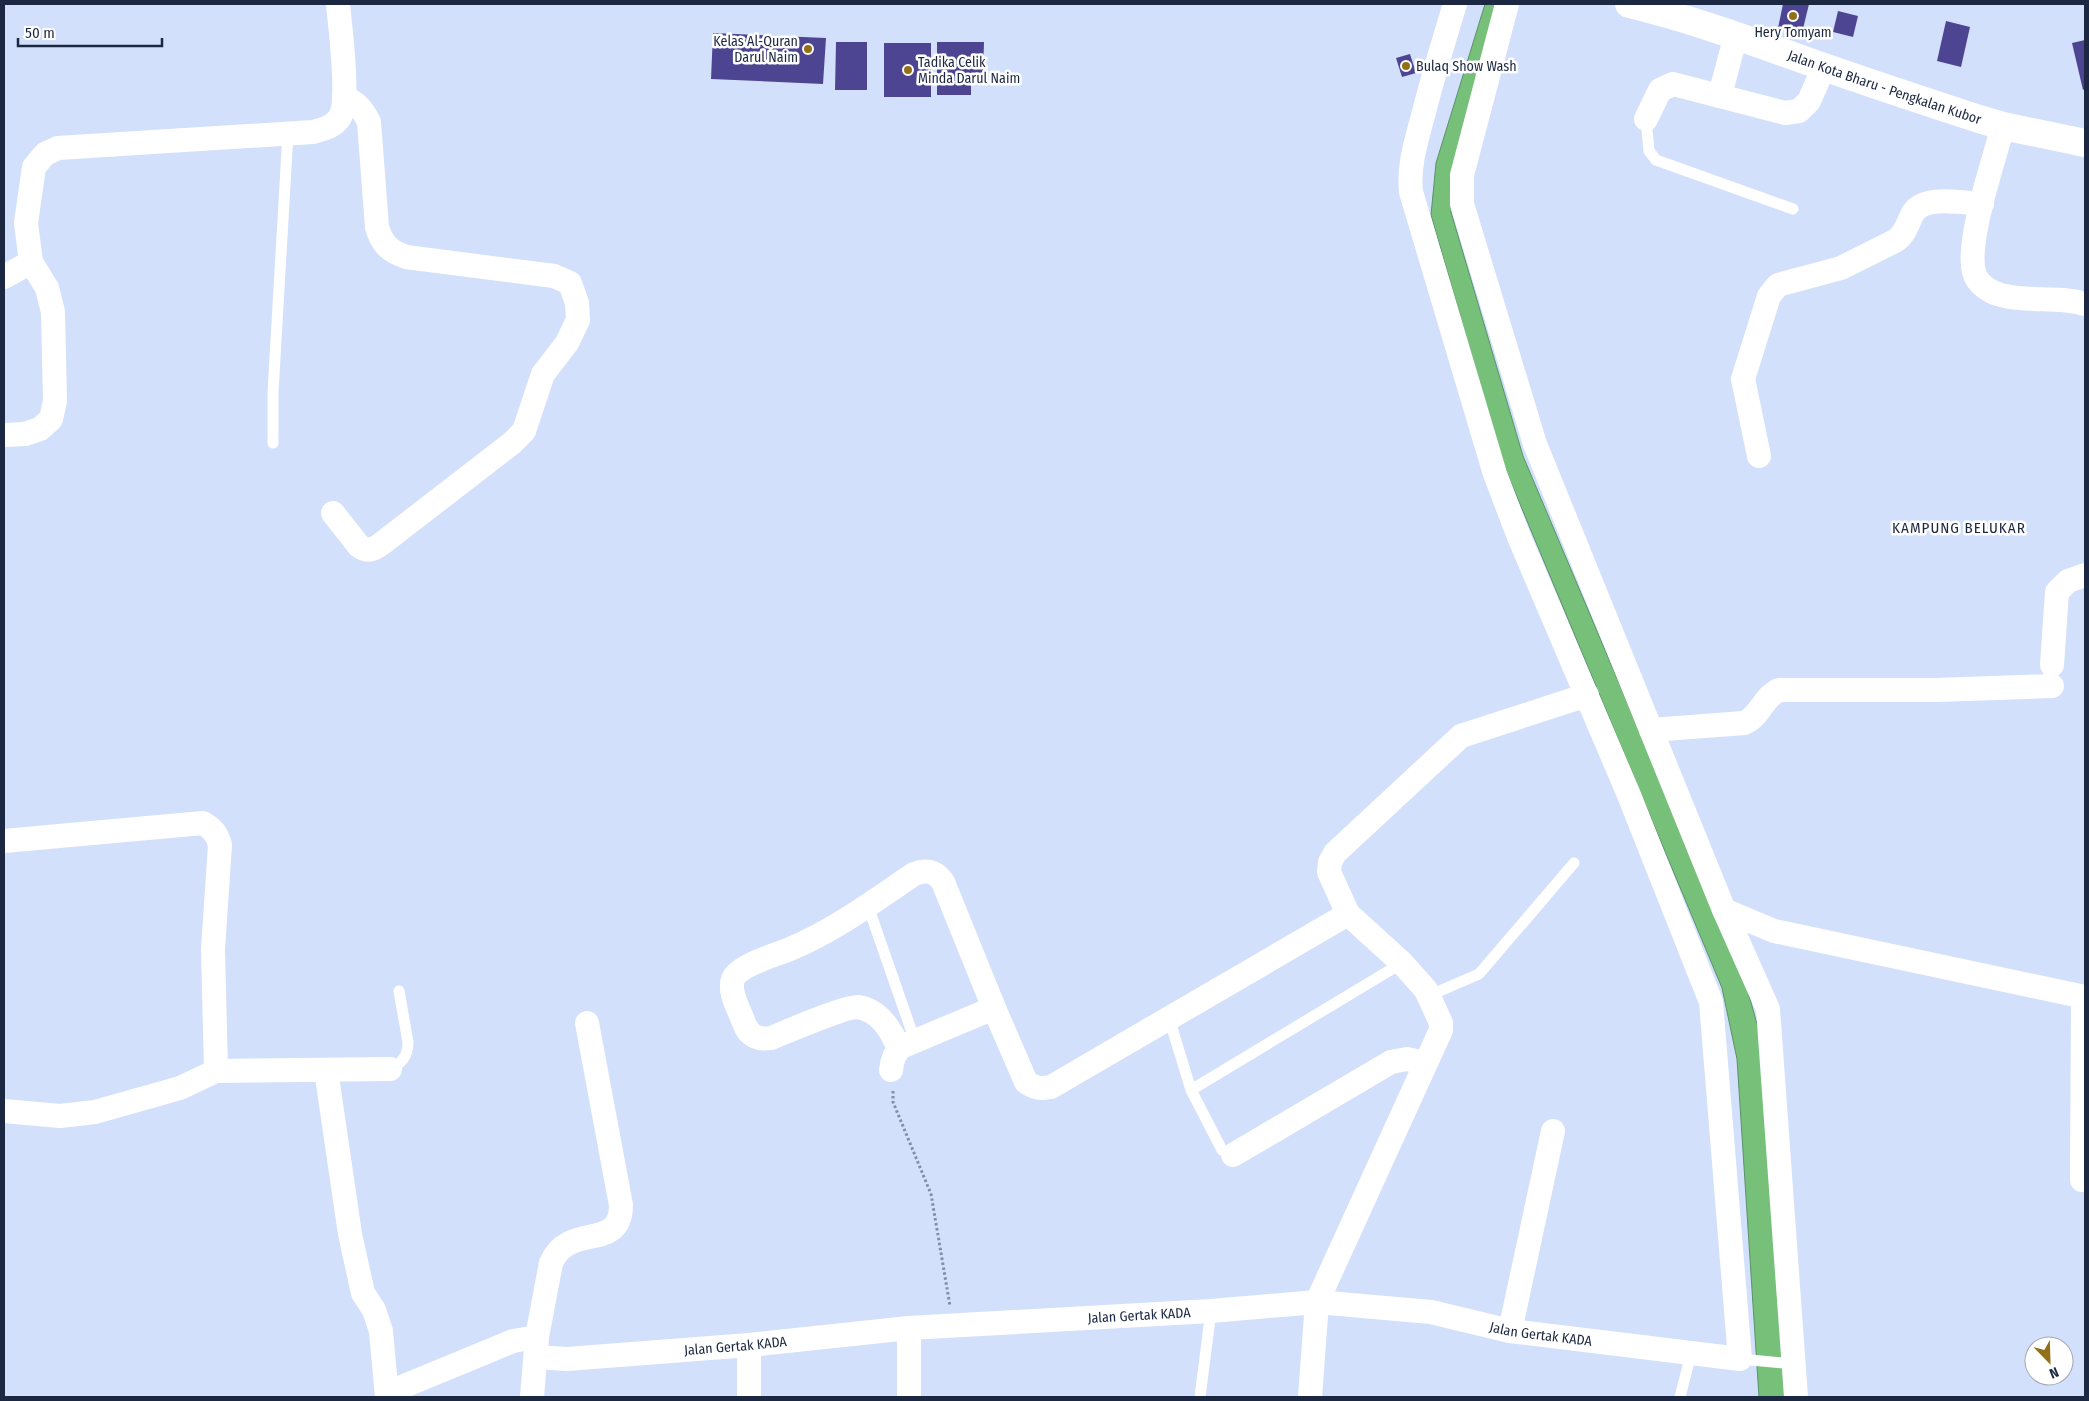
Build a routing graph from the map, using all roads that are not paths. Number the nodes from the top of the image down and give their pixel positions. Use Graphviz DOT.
graph roads {
  1 [pos="338,4"];
  2 [pos="1455,4"];
  3 [pos="1507,4"];
  4 [pos="1629,4"];
  5 [pos="1736,35"];
  6 [pos="1824,67"];
  7 [pos="1720,95"];
  8 [pos="344,98"];
  9 [pos="1646,119"];
  10 [pos="2003,126"];
  11 [pos="288,133"];
  12 [pos="2085,143"];
  13 [pos="1982,204"];
  14 [pos="1793,209"];
  15 [pos="31,262"];
  16 [pos="4,277"];
  17 [pos="2085,304"];
  18 [pos="4,435"];
  19 [pos="273,443"];
  20 [pos="1759,456"];
  21 [pos="333,513"];
  22 [pos="2085,575"];
  23 [pos="1587,695"];
  24 [pos="1651,730"];
  25 [pos="4,841"];
  26 [pos="1574,863"];
  27 [pos="868,906"];
  28 [pos="1724,910"];
  29 [pos="1348,914"];
  30 [pos="1402,963"];
  31 [pos="399,991"];
  32 [pos="1428,996"];
  33 [pos="2084,997"];
  34 [pos="994,1008"];
  35 [pos="1169,1018"];
  36 [pos="587,1023"];
  37 [pos="902,1053"];
  38 [pos="1424,1063"];
  39 [pos="390,1069"];
  40 [pos="216,1070"];
  41 [pos="326,1070"];
  42 [pos="2084,1087"];
  43 [pos="1191,1090"];
  44 [pos="4,1112"];
  45 [pos="1553,1131"];
  46 [pos="1233,1155"];
  47 [pos="2082,1180"];
  48 [pos="1317,1302"];
  49 [pos="1211,1311"];
  50 [pos="909,1328"];
  51 [pos="1510,1331"];
  52 [pos="749,1345"];
  53 [pos="537,1347"];
  54 [pos="1691,1354"];
  55 [pos="1740,1359"];
  56 [pos="1793,1364"];
  57 [pos="387,1395"];
  58 [pos="532,1397"];
  59 [pos="749,1397"];
  60 [pos="909,1397"];
  61 [pos="1200,1397"];
  62 [pos="1310,1397"];
  63 [pos="1680,1397"];
  64 [pos="1796,1397"];
  1 -- 8 [label="street"];
  2 -- 23 [label="street"];
  3 -- 24 [label="street"];
  4 -- 5 [label="main road, Jalan Kota Bharu - Pengkalan Kubor"];
  5 -- 6 [label="main road, Jalan Kota Bharu - Pengkalan Kubor"];
  5 -- 7 [label="street"];
  6 -- 7 [label="street"];
  6 -- 10 [label="main road, Jalan Kota Bharu - Pengkalan Kubor"];
  7 -- 9 [label="street"];
  8 -- 11 [label="street"];
  8 -- 21 [label="street"];
  9 -- 14 [label="lane"];
  10 -- 12 [label="main road, Jalan Kota Bharu - Pengkalan Kubor"];
  10 -- 13 [label="street"];
  11 -- 15 [label="street"];
  11 -- 19 [label="lane"];
  13 -- 17 [label="street"];
  13 -- 20 [label="street"];
  15 -- 16 [label="street"];
  15 -- 18 [label="street"];
  22 -- 24 [label="street"];
  23 -- 29 [label="street"];
  23 -- 55 [label="street"];
  24 -- 28 [label="street"];
  25 -- 40 [label="street"];
  26 -- 32 [label="lane"];
  27 -- 34 [label="street"];
  27 -- 37 [label="lane"];
  27 -- 37 [label="street"];
  28 -- 33 [label="street"];
  28 -- 56 [label="street"];
  29 -- 30 [label="street"];
  29 -- 35 [label="street"];
  30 -- 32 [label="street"];
  30 -- 43 [label="lane"];
  31 -- 39 [label="lane"];
  32 -- 38 [label="street"];
  33 -- 42 [label="street"];
  34 -- 35 [label="street"];
  34 -- 37 [label="street"];
  35 -- 43 [label="lane"];
  36 -- 53 [label="street"];
  38 -- 46 [label="street"];
  38 -- 48 [label="street"];
  39 -- 41 [label="street"];
  40 -- 41 [label="street"];
  40 -- 44 [label="street"];
  41 -- 57 [label="street"];
  42 -- 47 [label="street"];
  43 -- 46 [label="lane"];
  45 -- 51 [label="street"];
  48 -- 49 [label="street, Jalan Gertak KADA"];
  48 -- 51 [label="street, Jalan Gertak KADA"];
  48 -- 62 [label="street"];
  49 -- 50 [label="street, Jalan Gertak KADA"];
  49 -- 61 [label="lane"];
  50 -- 52 [label="street, Jalan Gertak KADA"];
  50 -- 60 [label="street"];
  51 -- 54 [label="street, Jalan Gertak KADA"];
  52 -- 53 [label="street, Jalan Gertak KADA"];
  52 -- 59 [label="street"];
  53 -- 57 [label="street, Jalan Gertak KADA"];
  53 -- 58 [label="street"];
  54 -- 55 [label="street, Jalan Gertak KADA"];
  54 -- 63 [label="lane"];
  55 -- 56 [label="lane"];
  56 -- 64 [label="street"];
}
